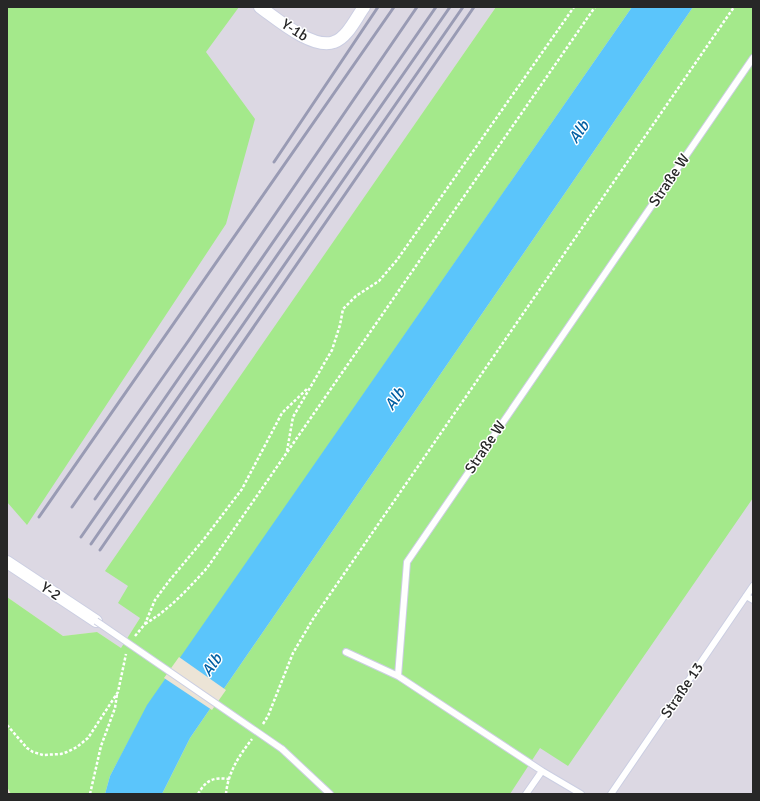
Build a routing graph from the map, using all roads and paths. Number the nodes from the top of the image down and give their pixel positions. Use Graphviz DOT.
graph roads {
  1 [pos="260,7"];
  2 [pos="364,7"];
  3 [pos="574,7"];
  4 [pos="595,7"];
  5 [pos="734,7"];
  6 [pos="753,58"];
  7 [pos="310,386"];
  8 [pos="287,453"];
  9 [pos="7,562"];
  10 [pos="753,586"];
  11 [pos="746,596"];
  12 [pos="753,600"];
  13 [pos="96,621"];
  14 [pos="127,648"];
  15 [pos="346,652"];
  16 [pos="398,676"];
  17 [pos="118,692"];
  18 [pos="268,716"];
  19 [pos="7,725"];
  20 [pos="245,748"];
  21 [pos="542,771"];
  22 [pos="229,779"];
  23 [pos="90,794"];
  24 [pos="198,794"];
  25 [pos="226,794"];
  26 [pos="330,794"];
  27 [pos="526,794"];
  28 [pos="581,794"];
  29 [pos="611,794"];
  1 -- 2 [label="street, Y-1b"];
  3 -- 7 [label="path"];
  4 -- 8 [label="path"];
  5 -- 18 [label="path"];
  6 -- 16 [label="lane, Straße W"];
  7 -- 8 [label="path"];
  7 -- 8 [label="path"];
  9 -- 13 [label="street, Y-2"];
  10 -- 11 [label="lane, Straße 13"];
  11 -- 12 [label="lane"];
  11 -- 29 [label="lane, Straße 13"];
  13 -- 26 [label="lane, bridge"];
  14 -- 17 [label="path"];
  15 -- 16 [label="lane"];
  16 -- 21 [label="lane"];
  17 -- 19 [label="path"];
  17 -- 23 [label="path"];
  20 -- 22 [label="path"];
  21 -- 27 [label="lane"];
  21 -- 28 [label="lane"];
  22 -- 24 [label="path"];
  22 -- 25 [label="path"];
}
